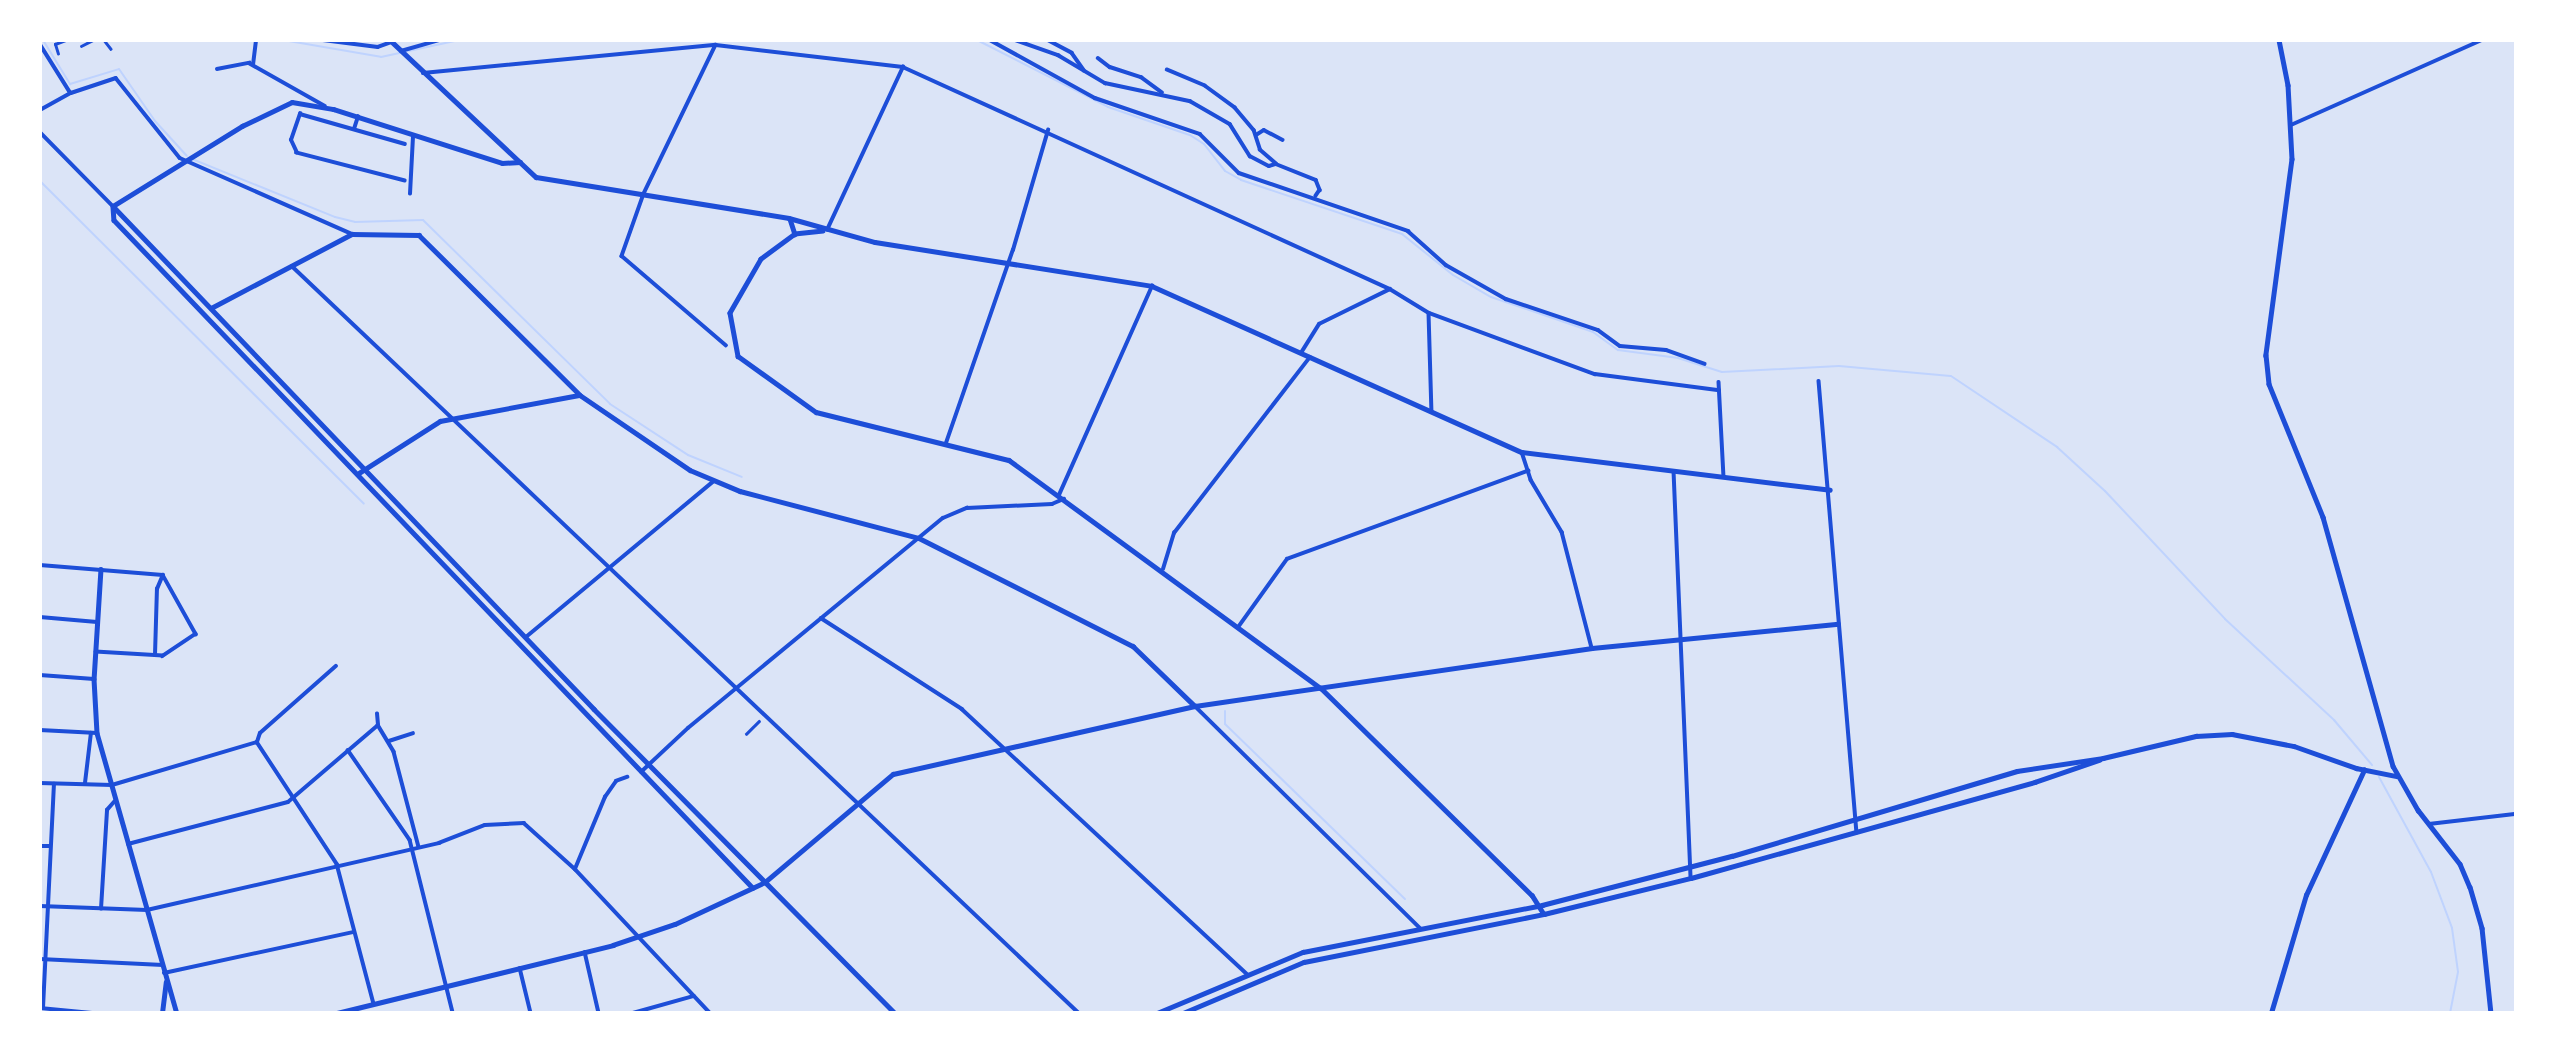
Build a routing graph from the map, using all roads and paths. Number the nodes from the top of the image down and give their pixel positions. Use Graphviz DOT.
graph roads {
  1 [pos="66,40"];
  2 [pos="93,40"];
  3 [pos="104,40"];
  4 [pos="323,40"];
  5 [pos="439,40"];
  6 [pos="990,40"];
  7 [pos="1015,40"];
  8 [pos="1048,40"];
  9 [pos="2279,40"];
  10 [pos="2482,40"];
  11 [pos="254,41"];
  12 [pos="391,41"];
  13 [pos="40,44"];
  14 [pos="81,46"];
  15 [pos="716,46"];
  16 [pos="111,49"];
  17 [pos="401,51"];
  18 [pos="58,54"];
  19 [pos="1098,58"];
  20 [pos="253,65"];
  21 [pos="903,67"];
  22 [pos="216,69"];
  23 [pos="1167,70"];
  24 [pos="1085,72"];
  25 [pos="422,73"];
  26 [pos="71,93"];
  27 [pos="1162,93"];
  28 [pos="326,107"];
  29 [pos="40,110"];
  30 [pos="358,117"];
  31 [pos="2291,125"];
  32 [pos="354,130"];
  33 [pos="1048,131"];
  34 [pos="40,132"];
  35 [pos="413,136"];
  36 [pos="1256,137"];
  37 [pos="1283,140"];
  38 [pos="405,144"];
  39 [pos="188,159"];
  40 [pos="520,162"];
  41 [pos="1276,164"];
  42 [pos="405,181"];
  43 [pos="410,194"];
  44 [pos="644,194"];
  45 [pos="1315,197"];
  46 [pos="113,206"];
  47 [pos="789,218"];
  48 [pos="827,230"];
  49 [pos="352,234"];
  50 [pos="795,234"];
  51 [pos="1008,260"];
  52 [pos="292,266"];
  53 [pos="1152,286"];
  54 [pos="1390,289"];
  55 [pos="211,308"];
  56 [pos="1429,313"];
  57 [pos="726,345"];
  58 [pos="1301,353"];
  59 [pos="1310,357"];
  60 [pos="1706,363"];
  61 [pos="1819,382"];
  62 [pos="1719,383"];
  63 [pos="1719,390"];
  64 [pos="580,395"];
  65 [pos="1432,412"];
  66 [pos="453,418"];
  67 [pos="946,443"];
  68 [pos="1522,452"];
  69 [pos="367,467"];
  70 [pos="1528,471"];
  71 [pos="1674,471"];
  72 [pos="359,473"];
  73 [pos="1724,477"];
  74 [pos="712,482"];
  75 [pos="1830,490"];
  76 [pos="1061,499"];
  77 [pos="919,538"];
  78 [pos="40,565"];
  79 [pos="610,566"];
  80 [pos="101,569"];
  81 [pos="1163,569"];
  82 [pos="163,575"];
  83 [pos="40,617"];
  84 [pos="821,618"];
  85 [pos="98,622"];
  86 [pos="1839,624"];
  87 [pos="1239,626"];
  88 [pos="525,637"];
  89 [pos="1681,640"];
  90 [pos="1592,648"];
  91 [pos="96,652"];
  92 [pos="155,656"];
  93 [pos="336,666"];
  94 [pos="40,675"];
  95 [pos="94,680"];
  96 [pos="737,687"];
  97 [pos="1321,688"];
  98 [pos="1195,706"];
  99 [pos="377,714"];
  100 [pos="759,721"];
  101 [pos="378,725"];
  102 [pos="40,730"];
  103 [pos="94,733"];
  104 [pos="413,733"];
  105 [pos="746,734"];
  106 [pos="389,741"];
  107 [pos="257,742"];
  108 [pos="1005,748"];
  109 [pos="348,750"];
  110 [pos="2103,758"];
  111 [pos="648,764"];
  112 [pos="2364,770"];
  113 [pos="641,772"];
  114 [pos="2397,776"];
  115 [pos="627,778"];
  116 [pos="40,783"];
  117 [pos="85,783"];
  118 [pos="54,784"];
  119 [pos="112,785"];
  120 [pos="294,797"];
  121 [pos="114,802"];
  122 [pos="859,803"];
  123 [pos="2516,814"];
  124 [pos="1853,821"];
  125 [pos="2429,824"];
  126 [pos="1858,833"];
  127 [pos="128,844"];
  128 [pos="40,846"];
  129 [pos="50,846"];
  130 [pos="419,847"];
  131 [pos="413,849"];
  132 [pos="337,864"];
  133 [pos="1691,866"];
  134 [pos="575,869"];
  135 [pos="1691,878"];
  136 [pos="765,882"];
  137 [pos="753,888"];
  138 [pos="1542,905"];
  139 [pos="43,906"];
  140 [pos="101,910"];
  141 [pos="147,910"];
  142 [pos="1544,914"];
  143 [pos="1430,929"];
  144 [pos="1420,930"];
  145 [pos="354,932"];
  146 [pos="1413,932"];
  147 [pos="638,938"];
  148 [pos="1432,938"];
  149 [pos="1415,941"];
  150 [pos="585,952"];
  151 [pos="40,959"];
  152 [pos="46,959"];
  153 [pos="163,965"];
  154 [pos="520,968"];
  155 [pos="164,973"];
  156 [pos="1248,975"];
  157 [pos="166,981"];
  158 [pos="447,986"];
  159 [pos="694,996"];
  160 [pos="373,1004"];
  161 [pos="42,1008"];
  162 [pos="92,1013"];
  163 [pos="162,1013"];
  164 [pos="177,1013"];
  165 [pos="337,1013"];
  166 [pos="453,1013"];
  167 [pos="531,1013"];
  168 [pos="599,1013"];
  169 [pos="632,1013"];
  170 [pos="710,1013"];
  171 [pos="895,1013"];
  172 [pos="1079,1013"];
  173 [pos="1157,1013"];
  174 [pos="1183,1013"];
  175 [pos="2271,1013"];
  176 [pos="2491,1013"];
  1 -- 18 [label="street"];
  2 -- 14 [label="street"];
  3 -- 16 [label="street"];
  4 -- 12 [label="street"];
  5 -- 17 [label="street"];
  6 -- 45 [label="street"];
  7 -- 24 [label="street"];
  8 -- 24 [label="street"];
  9 -- 31 [label="street"];
  10 -- 31 [label="street"];
  11 -- 20 [label="street"];
  12 -- 17 [label="street"];
  13 -- 26 [label="street"];
  15 -- 21 [label="street"];
  15 -- 25 [label="street"];
  15 -- 44 [label="street"];
  17 -- 25 [label="street"];
  19 -- 27 [label="street"];
  20 -- 22 [label="street"];
  20 -- 28 [label="street"];
  21 -- 33 [label="street"];
  21 -- 48 [label="street"];
  23 -- 36 [label="street"];
  24 -- 27 [label="street"];
  25 -- 40 [label="street"];
  26 -- 29 [label="street"];
  26 -- 39 [label="street"];
  27 -- 41 [label="street"];
  28 -- 30 [label="street"];
  28 -- 39 [label="street"];
  30 -- 32 [label="street"];
  30 -- 35 [label="street"];
  31 -- 114 [label="street"];
  32 -- 38 [label="street"];
  32 -- 42 [label="street"];
  33 -- 51 [label="street"];
  33 -- 54 [label="street"];
  34 -- 46 [label="street"];
  35 -- 40 [label="street"];
  35 -- 43 [label="street"];
  36 -- 37 [label="street"];
  36 -- 41 [label="street"];
  39 -- 46 [label="street"];
  39 -- 49 [label="street"];
  40 -- 44 [label="street"];
  41 -- 45 [label="street"];
  44 -- 47 [label="street"];
  44 -- 57 [label="street"];
  45 -- 60 [label="street"];
  46 -- 55 [label="street"];
  46 -- 72 [label="street"];
  47 -- 48 [label="street"];
  47 -- 50 [label="street"];
  48 -- 50 [label="street"];
  48 -- 51 [label="street"];
  49 -- 52 [label="street"];
  49 -- 64 [label="street"];
  50 -- 67 [label="street"];
  51 -- 53 [label="street"];
  51 -- 67 [label="street"];
  52 -- 55 [label="street"];
  52 -- 66 [label="street"];
  53 -- 58 [label="street"];
  53 -- 76 [label="street"];
  54 -- 56 [label="street"];
  54 -- 58 [label="street"];
  55 -- 69 [label="street"];
  56 -- 63 [label="street"];
  56 -- 65 [label="street"];
  58 -- 59 [label="street"];
  59 -- 65 [label="street"];
  59 -- 81 [label="street"];
  61 -- 75 [label="street"];
  62 -- 63 [label="street"];
  63 -- 73 [label="street"];
  64 -- 66 [label="street"];
  64 -- 74 [label="street"];
  65 -- 68 [label="street"];
  66 -- 69 [label="street"];
  66 -- 79 [label="street"];
  67 -- 76 [label="street"];
  68 -- 70 [label="street"];
  68 -- 71 [label="street"];
  69 -- 72 [label="street"];
  69 -- 88 [label="street"];
  70 -- 87 [label="street"];
  70 -- 90 [label="street"];
  71 -- 73 [label="street"];
  71 -- 89 [label="street"];
  72 -- 113 [label="street"];
  73 -- 75 [label="street"];
  74 -- 77 [label="street"];
  74 -- 79 [label="street"];
  75 -- 86 [label="street"];
  76 -- 77 [label="street"];
  76 -- 81 [label="street"];
  77 -- 84 [label="street"];
  77 -- 98 [label="street"];
  78 -- 80 [label="street"];
  79 -- 88 [label="street"];
  79 -- 96 [label="street"];
  80 -- 82 [label="street"];
  80 -- 85 [label="street"];
  81 -- 87 [label="street"];
  82 -- 92 [label="street"];
  82 -- 92 [label="street"];
  83 -- 85 [label="street"];
  84 -- 96 [label="street"];
  84 -- 108 [label="street"];
  85 -- 91 [label="street"];
  86 -- 89 [label="street"];
  86 -- 124 [label="street"];
  87 -- 97 [label="street"];
  88 -- 111 [label="street"];
  89 -- 90 [label="street"];
  89 -- 133 [label="street"];
  90 -- 97 [label="street"];
  91 -- 92 [label="street"];
  91 -- 95 [label="street"];
  93 -- 107 [label="street"];
  94 -- 95 [label="street"];
  95 -- 103 [label="street"];
  96 -- 111 [label="street"];
  96 -- 122 [label="street"];
  97 -- 98 [label="street"];
  97 -- 138 [label="street"];
  98 -- 108 [label="street"];
  98 -- 144 [label="street"];
  99 -- 101 [label="street"];
  100 -- 105 [label="street"];
  101 -- 106 [label="street"];
  101 -- 109 [label="street"];
  102 -- 103 [label="street"];
  103 -- 117 [label="street"];
  103 -- 119 [label="street"];
  104 -- 106 [label="street"];
  106 -- 130 [label="street"];
  107 -- 119 [label="street"];
  107 -- 120 [label="street"];
  108 -- 122 [label="street"];
  108 -- 156 [label="street"];
  109 -- 120 [label="street"];
  109 -- 131 [label="street"];
  110 -- 112 [label="street"];
  110 -- 124 [label="street"];
  110 -- 126 [label="street"];
  111 -- 113 [label="street"];
  111 -- 136 [label="street"];
  112 -- 114 [label="street"];
  112 -- 175 [label="street"];
  113 -- 137 [label="street"];
  114 -- 125 [label="street"];
  115 -- 134 [label="street"];
  116 -- 118 [label="street"];
  117 -- 118 [label="street"];
  117 -- 119 [label="street"];
  118 -- 129 [label="street"];
  119 -- 121 [label="street"];
  120 -- 127 [label="street"];
  120 -- 132 [label="street"];
  121 -- 127 [label="street"];
  121 -- 140 [label="street"];
  122 -- 136 [label="street"];
  122 -- 172 [label="street"];
  123 -- 125 [label="street"];
  124 -- 126 [label="street"];
  124 -- 133 [label="street"];
  125 -- 176 [label="street"];
  126 -- 135 [label="street"];
  127 -- 141 [label="street"];
  128 -- 129 [label="street"];
  129 -- 139 [label="street"];
  130 -- 131 [label="street"];
  130 -- 134 [label="street"];
  131 -- 132 [label="street"];
  131 -- 158 [label="street"];
  132 -- 141 [label="street"];
  132 -- 145 [label="street"];
  133 -- 135 [label="street"];
  133 -- 138 [label="street"];
  134 -- 147 [label="street"];
  135 -- 142 [label="street"];
  136 -- 137 [label="street"];
  136 -- 171 [label="street"];
  137 -- 147 [label="street"];
  138 -- 142 [label="street"];
  138 -- 143 [label="street"];
  139 -- 140 [label="street"];
  139 -- 152 [label="street"];
  140 -- 141 [label="street"];
  141 -- 153 [label="street"];
  142 -- 148 [label="street"];
  143 -- 144 [label="street"];
  143 -- 148 [label="street"];
  144 -- 146 [label="street"];
  145 -- 155 [label="street"];
  145 -- 160 [label="street"];
  146 -- 149 [label="street"];
  146 -- 156 [label="street"];
  147 -- 150 [label="street"];
  147 -- 159 [label="street"];
  148 -- 149 [label="street"];
  149 -- 174 [label="street"];
  150 -- 154 [label="street"];
  150 -- 168 [label="street"];
  151 -- 152 [label="street"];
  152 -- 153 [label="street"];
  152 -- 161 [label="street"];
  153 -- 155 [label="street"];
  154 -- 158 [label="street"];
  154 -- 167 [label="street"];
  155 -- 157 [label="street"];
  156 -- 173 [label="street"];
  157 -- 163 [label="street"];
  157 -- 164 [label="street"];
  158 -- 160 [label="street"];
  158 -- 166 [label="street"];
  159 -- 169 [label="street"];
  159 -- 170 [label="street"];
  160 -- 165 [label="street"];
  161 -- 162 [label="street"];
}
